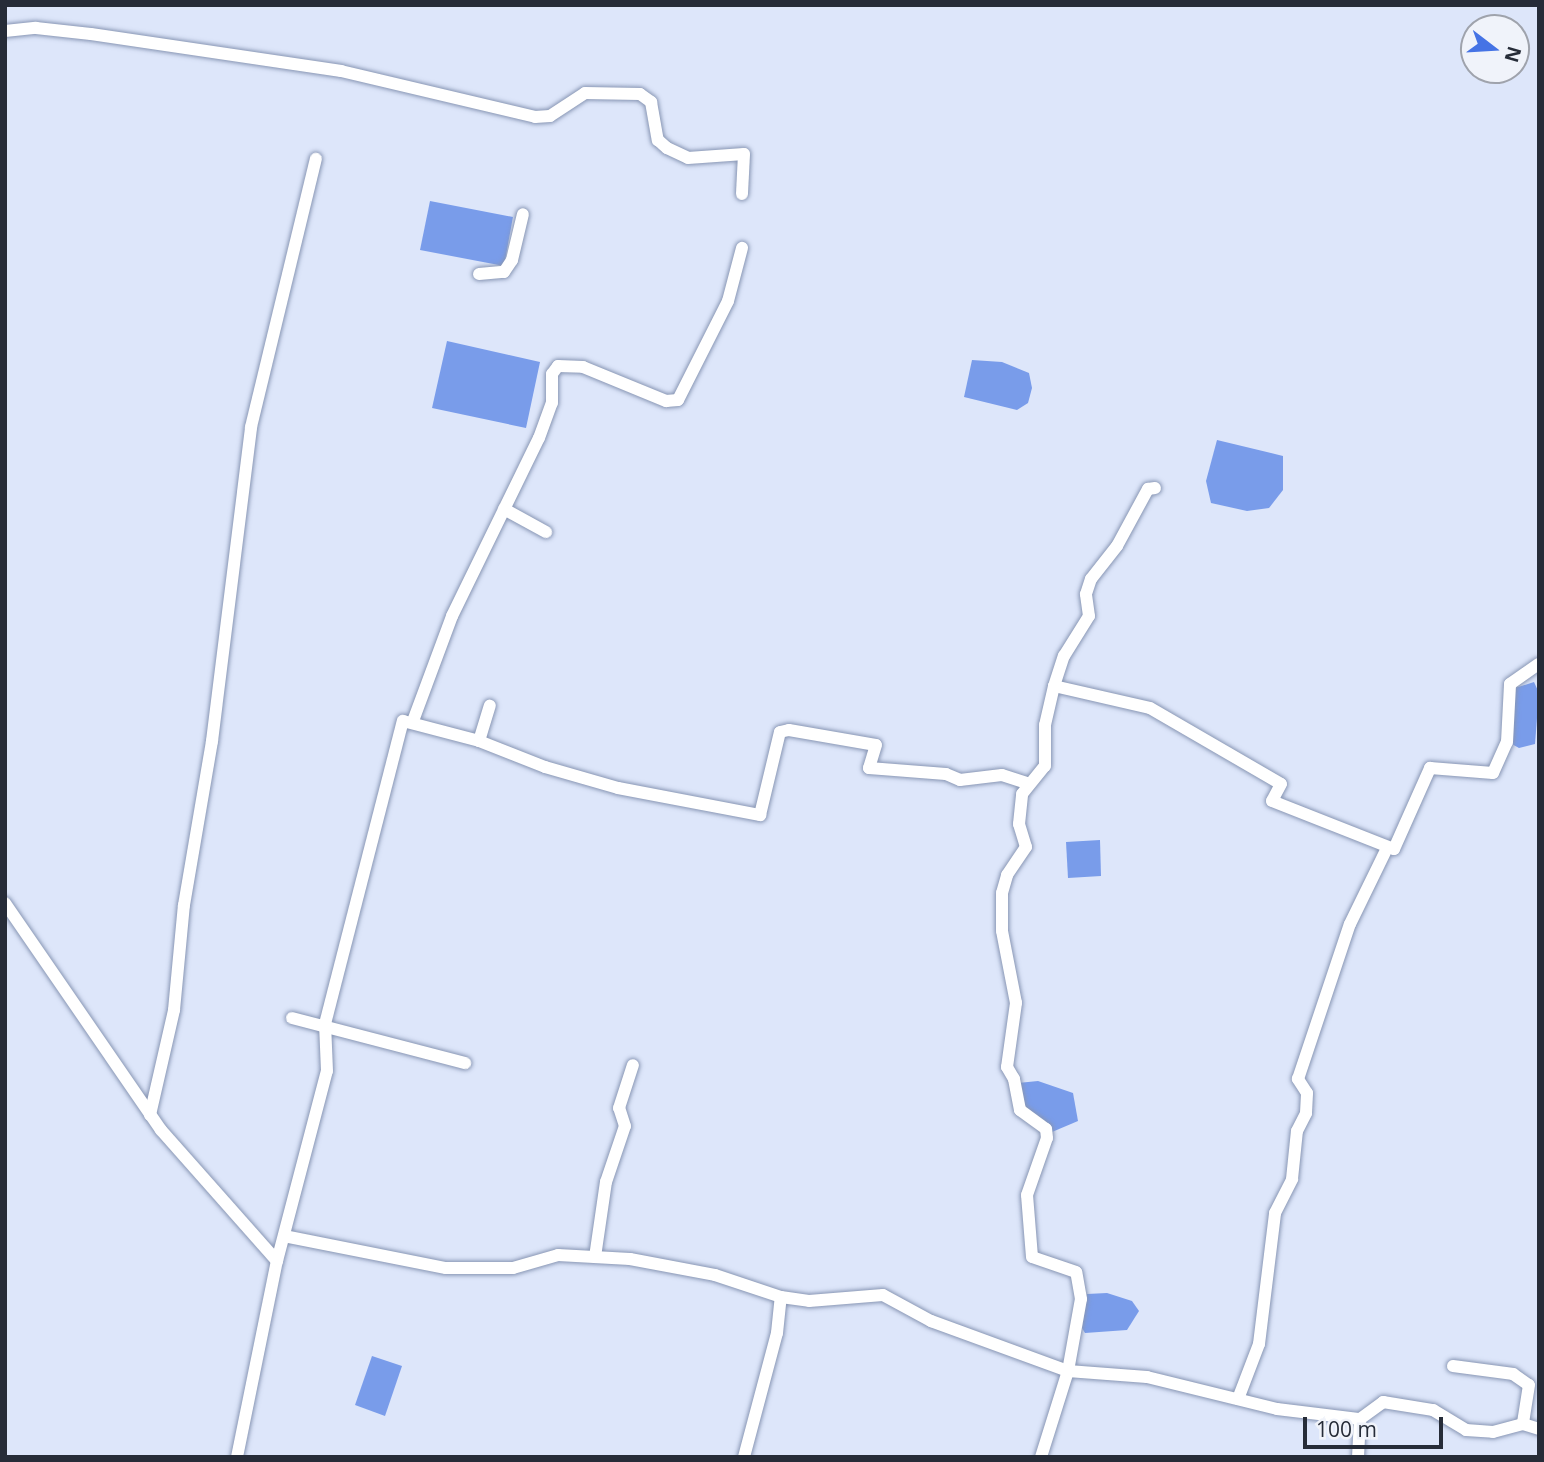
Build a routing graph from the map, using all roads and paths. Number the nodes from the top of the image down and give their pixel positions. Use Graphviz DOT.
graph roads {
  1 [pos="5,31"];
  2 [pos="316,159"];
  3 [pos="742,194"];
  4 [pos="523,215"];
  5 [pos="742,248"];
  6 [pos="479,274"];
  7 [pos="1154,488"];
  8 [pos="504,509"];
  9 [pos="546,532"];
  10 [pos="1539,664"];
  11 [pos="1054,686"];
  12 [pos="490,706"];
  13 [pos="413,720"];
  14 [pos="479,741"];
  15 [pos="1027,783"];
  16 [pos="1387,848"];
  17 [pos="5,903"];
  18 [pos="292,1018"];
  19 [pos="325,1024"];
  20 [pos="465,1063"];
  21 [pos="633,1065"];
  22 [pos="150,1115"];
  23 [pos="284,1236"];
  24 [pos="595,1257"];
  25 [pos="277,1261"];
  26 [pos="781,1297"];
  27 [pos="1452,1366"];
  28 [pos="1068,1371"];
  29 [pos="1238,1399"];
  30 [pos="1360,1419"];
  31 [pos="1523,1424"];
  32 [pos="1539,1429"];
  33 [pos="237,1457"];
  34 [pos="744,1457"];
  35 [pos="1041,1457"];
  36 [pos="1358,1457"];
  1 -- 3 [label="street"];
  2 -- 22 [label="street"];
  4 -- 6 [label="street"];
  5 -- 8 [label="street"];
  7 -- 11 [label="street"];
  8 -- 9 [label="street"];
  8 -- 13 [label="street"];
  10 -- 16 [label="street"];
  11 -- 15 [label="street"];
  11 -- 16 [label="street"];
  12 -- 14 [label="street"];
  13 -- 14 [label="street"];
  13 -- 19 [label="street"];
  14 -- 15 [label="street"];
  15 -- 28 [label="street"];
  16 -- 29 [label="street"];
  17 -- 22 [label="street"];
  18 -- 19 [label="street"];
  19 -- 20 [label="street"];
  19 -- 23 [label="street"];
  21 -- 24 [label="street"];
  22 -- 25 [label="street"];
  23 -- 24 [label="street"];
  23 -- 25 [label="street"];
  24 -- 26 [label="street"];
  25 -- 33 [label="street"];
  26 -- 28 [label="street"];
  26 -- 34 [label="street"];
  27 -- 31 [label="street"];
  28 -- 29 [label="street"];
  28 -- 35 [label="street"];
  29 -- 30 [label="street"];
  30 -- 31 [label="street"];
  30 -- 36 [label="street"];
  31 -- 32 [label="street"];
}
